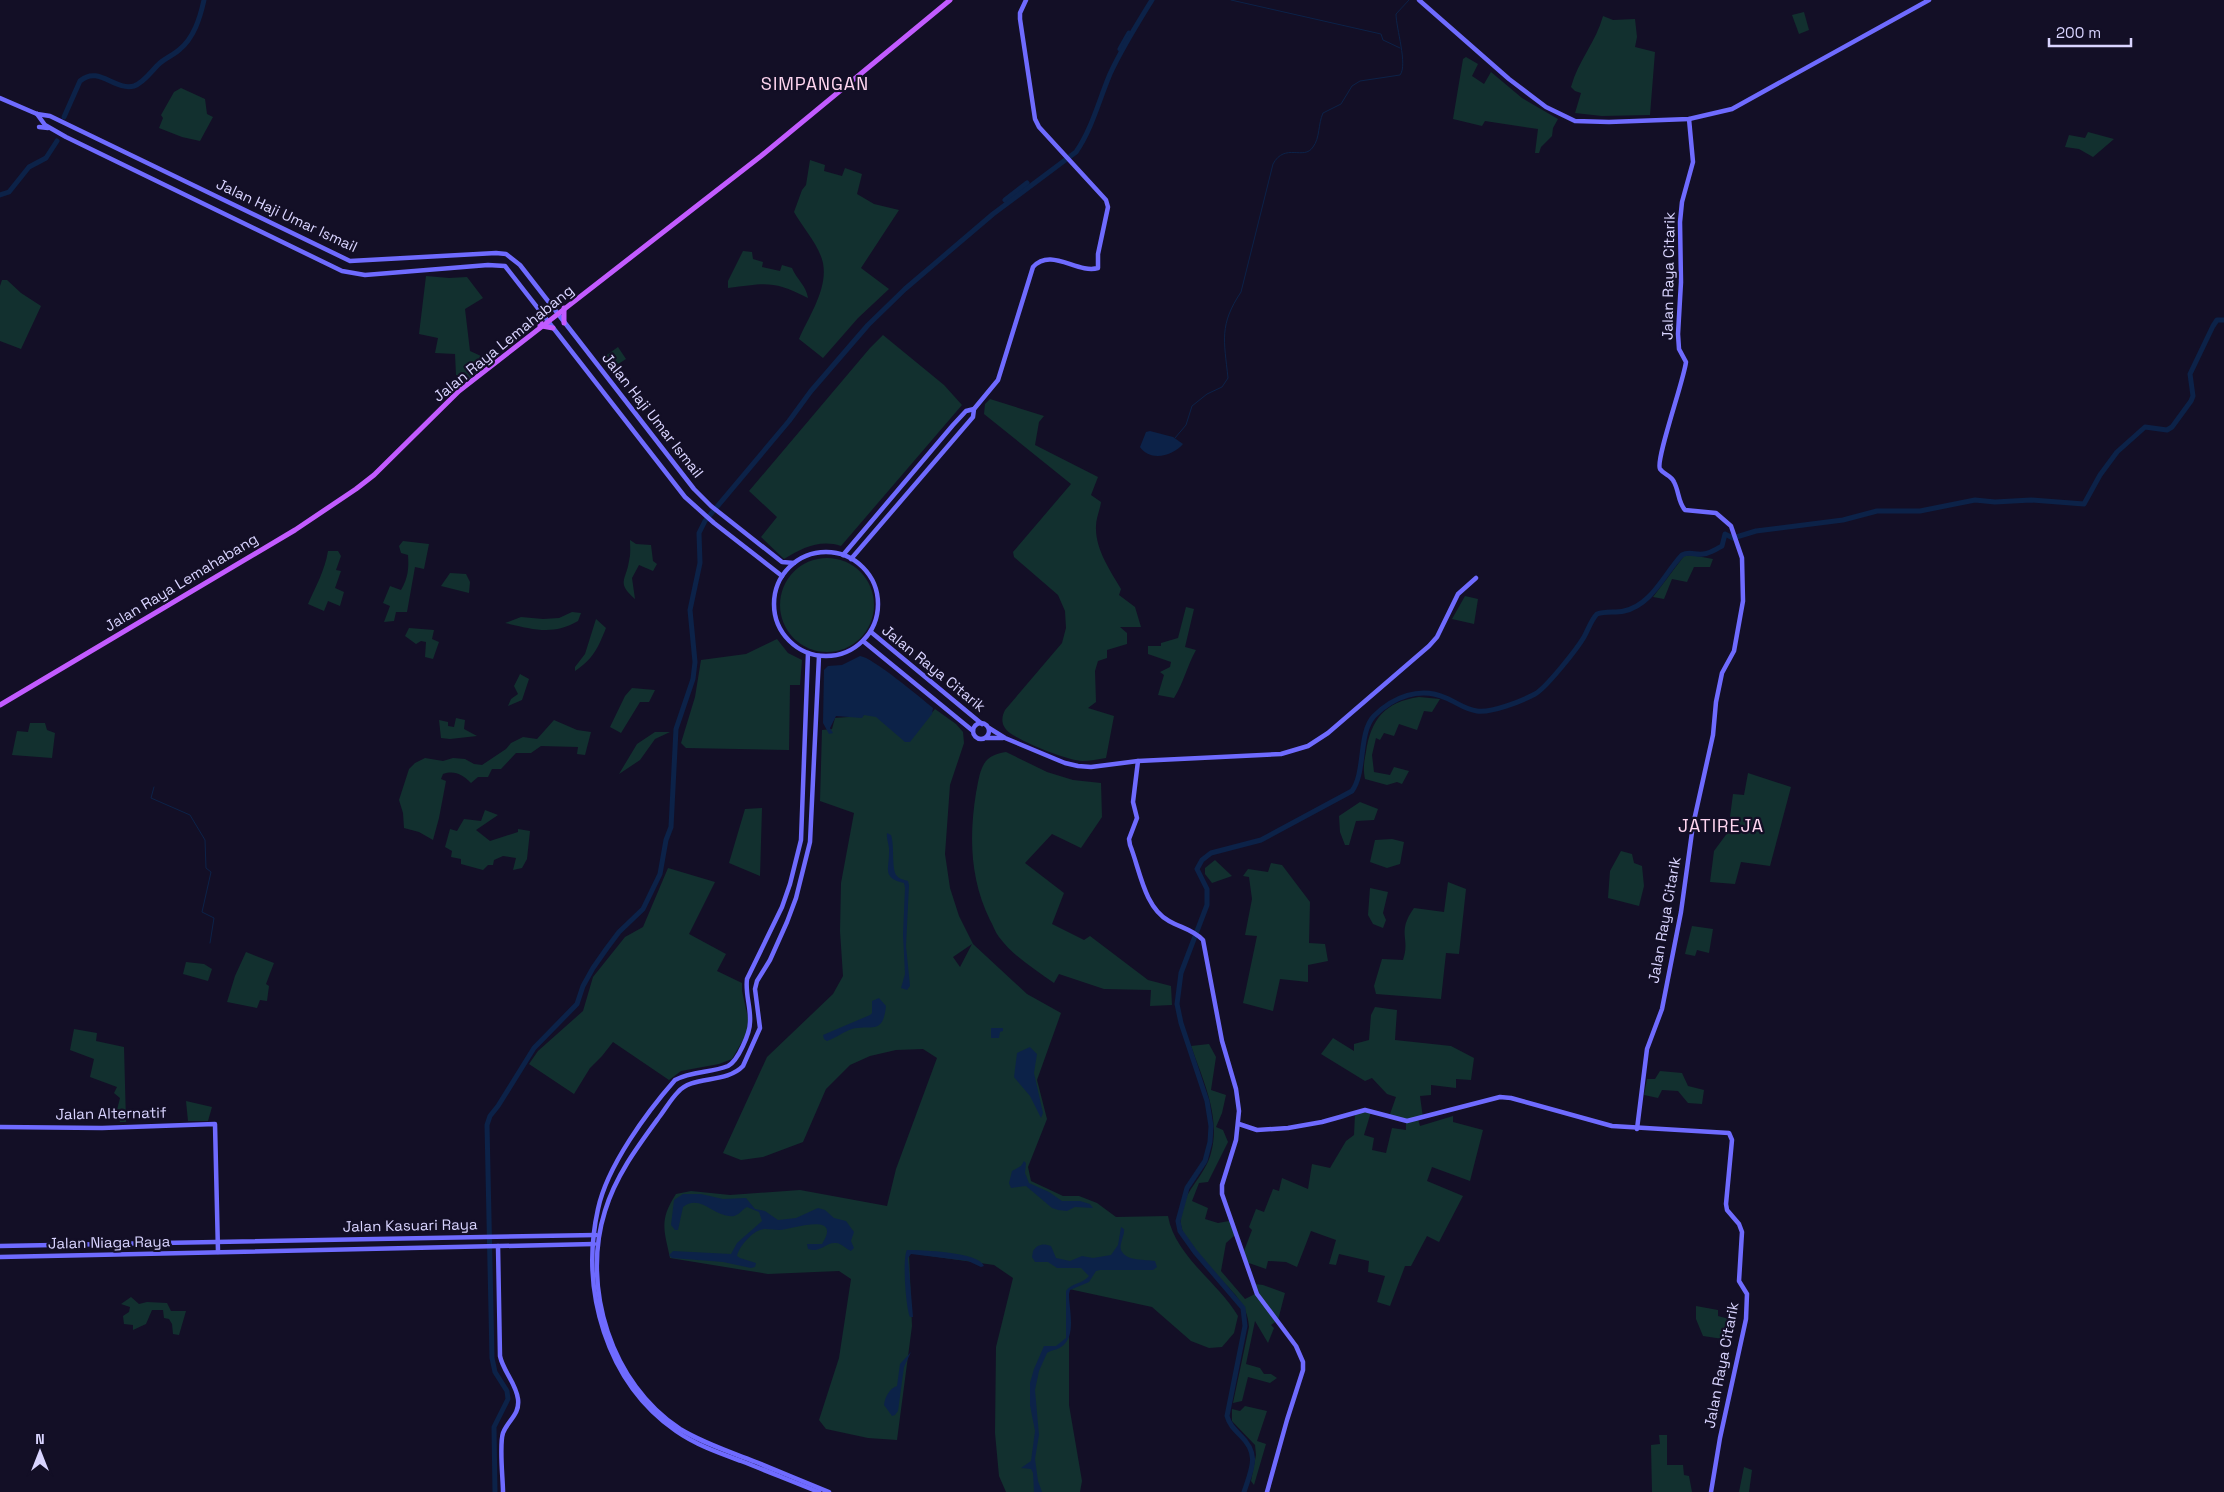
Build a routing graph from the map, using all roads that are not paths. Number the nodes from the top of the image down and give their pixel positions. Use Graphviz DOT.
graph roads {
  1 [pos="950,0"];
  2 [pos="1026,0"];
  3 [pos="1419,0"];
  4 [pos="1929,0"];
  5 [pos="0,98"];
  6 [pos="37,114"];
  7 [pos="1689,119"];
  8 [pos="57,120"];
  9 [pos="39,127"];
  10 [pos="52,129"];
  11 [pos="516,261"];
  12 [pos="508,269"];
  13 [pos="564,308"];
  14 [pos="542,313"];
  15 [pos="557,314"];
  16 [pos="548,320"];
  17 [pos="564,323"];
  18 [pos="540,326"];
  19 [pos="553,328"];
  20 [pos="575,337"];
  21 [pos="566,344"];
  22 [pos="974,409"];
  23 [pos="842,555"];
  24 [pos="851,559"];
  25 [pos="794,563"];
  26 [pos="782,576"];
  27 [pos="1476,578"];
  28 [pos="871,632"];
  29 [pos="863,642"];
  30 [pos="892,649"];
  31 [pos="808,654"];
  32 [pos="819,656"];
  33 [pos="884,658"];
  34 [pos="0,705"];
  35 [pos="982,724"];
  36 [pos="989,728"];
  37 [pos="974,731"];
  38 [pos="986,738"];
  39 [pos="1005,738"];
  40 [pos="1138,761"];
  41 [pos="794,870"];
  42 [pos="803,872"];
  43 [pos="1239,1124"];
  44 [pos="0,1127"];
  45 [pos="1637,1129"];
  46 [pos="581,1234"];
  47 [pos="594,1234"];
  48 [pos="436,1236"];
  49 [pos="266,1240"];
  50 [pos="217,1241"];
  51 [pos="597,1243"];
  52 [pos="581,1244"];
  53 [pos="0,1246"];
  54 [pos="497,1246"];
  55 [pos="436,1247"];
  56 [pos="266,1251"];
  57 [pos="218,1252"];
  58 [pos="0,1257"];
  59 [pos="715,1449"];
  60 [pos="503,1492"];
  61 [pos="819,1492"];
  62 [pos="829,1492"];
  63 [pos="1267,1492"];
  64 [pos="1711,1492"];
  1 -- 13 [label="main road, Jalan Raya Lemahabang"];
  2 -- 22 [label="main road"];
  3 -- 7 [label="main road"];
  4 -- 7 [label="main road"];
  5 -- 6 [label="main road, Jalan Haji Umar Ismail"];
  6 -- 8 [label="main road, Jalan Haji Umar Ismail"];
  6 -- 10 [label="main road, Jalan Haji Umar Ismail"];
  7 -- 45 [label="main road, Jalan Raya Citarik"];
  8 -- 10 [label="main road"];
  8 -- 11 [label="main road, Jalan Haji Umar Ismail"];
  9 -- 10 [label="main road"];
  10 -- 12 [label="main road, Jalan Haji Umar Ismail"];
  11 -- 12 [label="main road"];
  11 -- 15 [label="main road, Jalan Haji Umar Ismail"];
  12 -- 14 [label="main road, Jalan Haji Umar Ismail"];
  13 -- 15 [label="main road, Jalan Raya Lemahabang"];
  13 -- 17 [label="main road"];
  14 -- 16 [label="main road, Jalan Haji Umar Ismail"];
  14 -- 18 [label="main road"];
  15 -- 16 [label="main road, Jalan Raya Lemahabang"];
  15 -- 17 [label="main road, Jalan Haji Umar Ismail"];
  16 -- 18 [label="main road, Jalan Raya Lemahabang"];
  16 -- 19 [label="main road, Jalan Haji Umar Ismail"];
  17 -- 20 [label="main road, Jalan Haji Umar Ismail"];
  18 -- 19 [label="main road"];
  18 -- 34 [label="main road, Jalan Raya Lemahabang"];
  19 -- 21 [label="main road, Jalan Haji Umar Ismail"];
  20 -- 21 [label="main road"];
  20 -- 25 [label="main road, Jalan Haji Umar Ismail"];
  21 -- 26 [label="main road, Jalan Haji Umar Ismail"];
  22 -- 23 [label="main road"];
  22 -- 24 [label="main road"];
  23 -- 24 [label="main road"];
  23 -- 25 [label="main road"];
  24 -- 28 [label="main road"];
  25 -- 26 [label="main road"];
  26 -- 31 [label="main road"];
  27 -- 40 [label="main road, Jalan Raya Citarik"];
  28 -- 29 [label="main road"];
  28 -- 30 [label="main road, Jalan Raya Citarik"];
  29 -- 32 [label="main road"];
  29 -- 33 [label="main road, Jalan Raya Citarik"];
  30 -- 33 [label="main road"];
  30 -- 35 [label="main road, Jalan Raya Citarik"];
  31 -- 32 [label="main road"];
  31 -- 41 [label="main road"];
  32 -- 42 [label="main road"];
  33 -- 37 [label="main road, Jalan Raya Citarik"];
  35 -- 36 [label="main road"];
  35 -- 37 [label="main road"];
  36 -- 38 [label="main road"];
  36 -- 39 [label="main road, Jalan Raya Citarik"];
  37 -- 38 [label="main road"];
  38 -- 39 [label="main road, Jalan Raya Citarik"];
  39 -- 40 [label="main road, Jalan Raya Citarik"];
  40 -- 43 [label="main road"];
  41 -- 42 [label="main road"];
  41 -- 47 [label="main road"];
  42 -- 51 [label="main road"];
  43 -- 45 [label="main road, Jalan Raya Citarik"];
  43 -- 63 [label="main road"];
  44 -- 50 [label="main road, Jalan Alternatif"];
  45 -- 64 [label="main road, Jalan Raya Citarik"];
  46 -- 47 [label="main road, Jalan Kasuari Raya"];
  46 -- 48 [label="main road, Jalan Kasuari Raya"];
  46 -- 52 [label="main road"];
  47 -- 51 [label="main road"];
  48 -- 49 [label="main road, Jalan Kasuari Raya"];
  48 -- 55 [label="main road"];
  49 -- 50 [label="main road, Jalan Kasuari Raya"];
  49 -- 56 [label="main road"];
  50 -- 53 [label="main road, Jalan Niaga Raya"];
  50 -- 57 [label="main road"];
  51 -- 52 [label="main road, Jalan Niaga Raya"];
  51 -- 59 [label="main road"];
  52 -- 54 [label="main road, Jalan Niaga Raya"];
  54 -- 55 [label="main road, Jalan Niaga Raya"];
  54 -- 60 [label="main road"];
  55 -- 56 [label="main road, Jalan Niaga Raya"];
  56 -- 57 [label="main road, Jalan Niaga Raya"];
  57 -- 58 [label="main road, Jalan Niaga Raya"];
  59 -- 61 [label="main road"];
  59 -- 62 [label="main road"];
}
